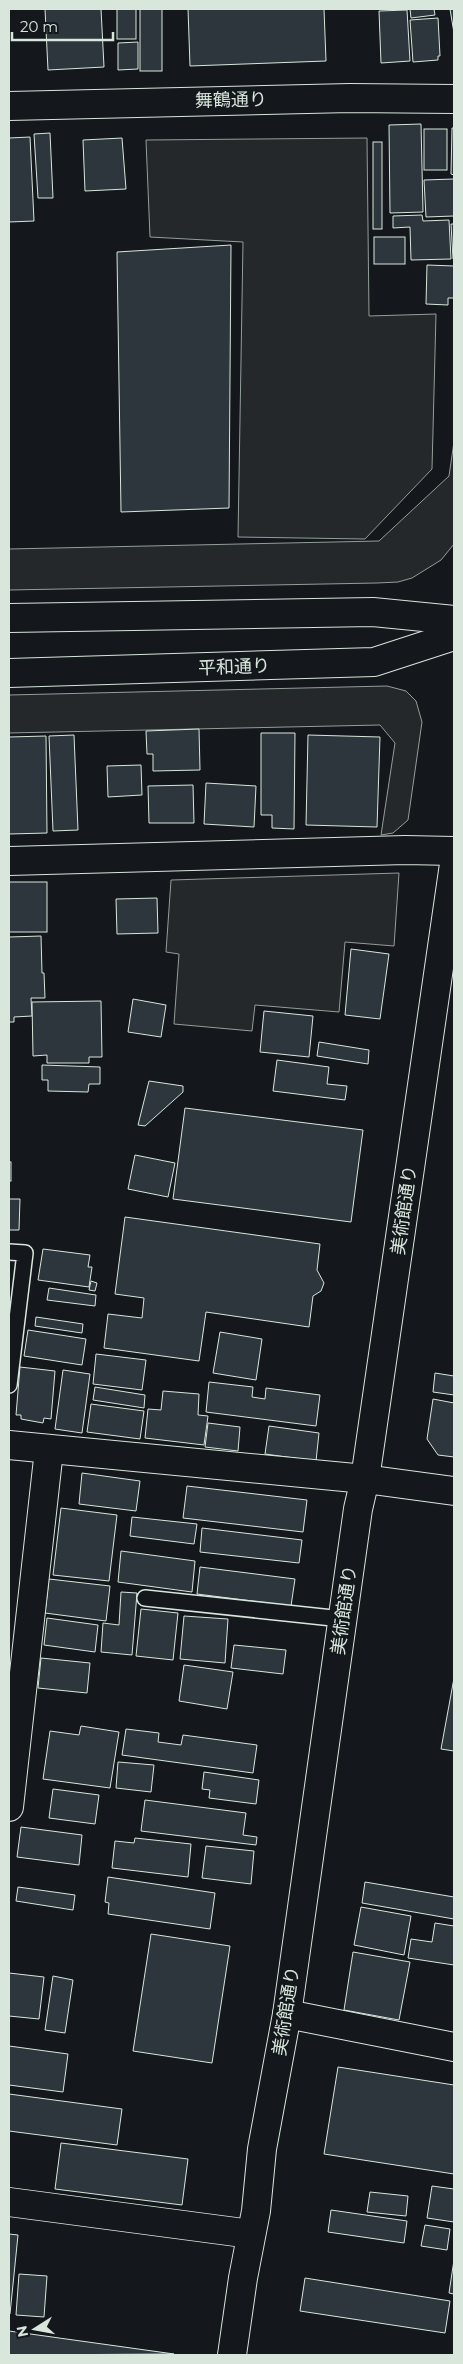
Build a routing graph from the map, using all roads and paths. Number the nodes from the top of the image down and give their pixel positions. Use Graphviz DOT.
graph roads {
  1 [pos="454,99"];
  2 [pos="9,106"];
  3 [pos="9,618"];
  4 [pos="454,620"];
  5 [pos="454,636"];
  6 [pos="9,673"];
  7 [pos="454,851"];
  8 [pos="9,861"];
  9 [pos="454,864"];
  10 [pos="9,1252"];
  11 [pos="9,1385"];
  12 [pos="9,1445"];
  13 [pos="49,1450"];
  14 [pos="365,1479"];
  15 [pos="454,1491"];
  16 [pos="145,1598"];
  17 [pos="342,1619"];
  18 [pos="9,1807"];
  19 [pos="287,2014"];
  20 [pos="454,2047"];
  21 [pos="9,2202"];
  22 [pos="251,2234"];
  23 [pos="232,2355"];
  1 -- 2 [label="main road, 舞鶴通り"];
  3 -- 4 [label="main road"];
  5 -- 6 [label="main road, 平和通り"];
  7 -- 8 [label="main road"];
  9 -- 14 [label="main road, 美術館通り"];
  10 -- 11 [label="lane"];
  12 -- 13 [label="main road"];
  13 -- 14 [label="main road"];
  13 -- 18 [label="main road"];
  14 -- 15 [label="main road"];
  14 -- 17 [label="main road, 美術館通り"];
  16 -- 17 [label="lane"];
  17 -- 19 [label="main road, 美術館通り"];
  19 -- 20 [label="main road"];
  19 -- 22 [label="main road, 美術館通り"];
  21 -- 22 [label="main road"];
  22 -- 23 [label="main road, 美術館通り"];
}
